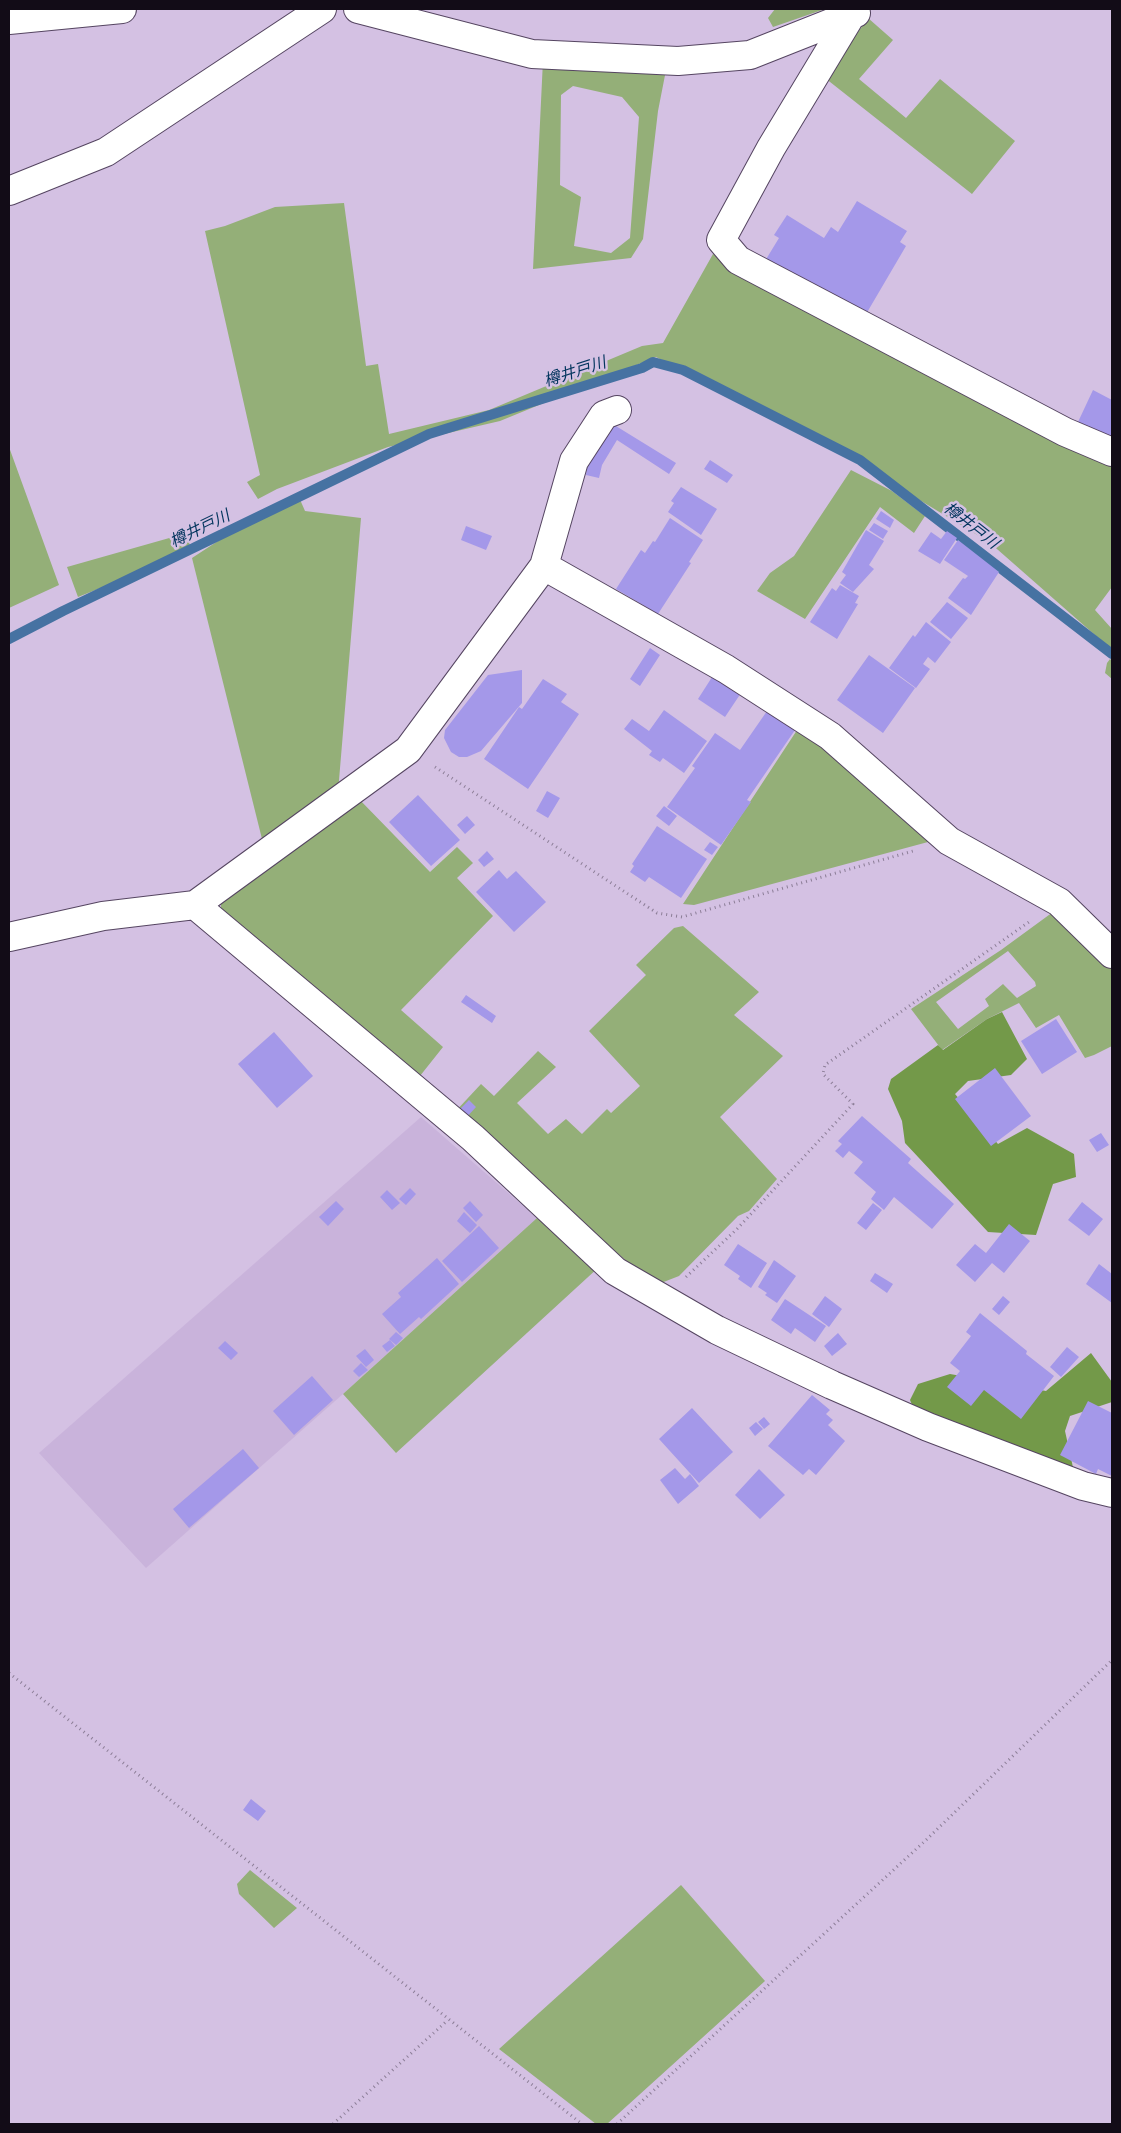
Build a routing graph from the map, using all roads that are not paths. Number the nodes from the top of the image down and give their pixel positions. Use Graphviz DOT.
graph roads {
  1 [pos="122,9"];
  2 [pos="322,9"];
  3 [pos="358,9"];
  4 [pos="857,13"];
  5 [pos="9,20"];
  6 [pos="9,191"];
  7 [pos="617,410"];
  8 [pos="1112,452"];
  9 [pos="544,566"];
  10 [pos="195,905"];
  11 [pos="9,936"];
  12 [pos="1112,954"];
  13 [pos="1112,1494"];
  1 -- 5 [label="street"];
  2 -- 6 [label="street"];
  3 -- 4 [label="street"];
  4 -- 8 [label="street"];
  7 -- 9 [label="street"];
  9 -- 10 [label="street"];
  9 -- 12 [label="street"];
  10 -- 11 [label="street"];
  10 -- 13 [label="street"];
}
